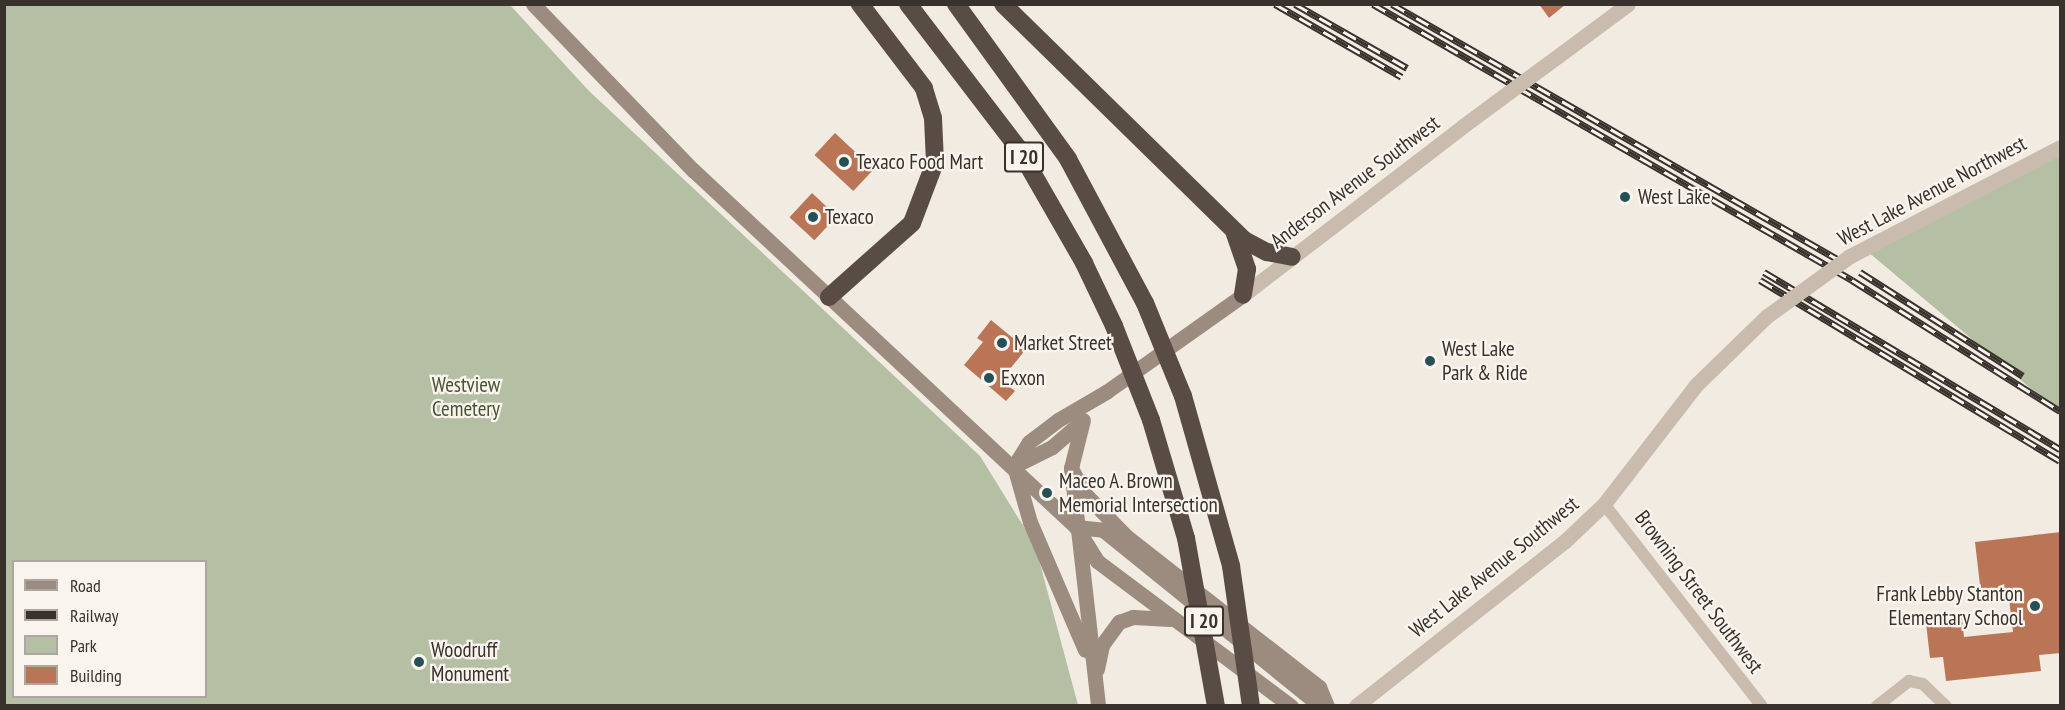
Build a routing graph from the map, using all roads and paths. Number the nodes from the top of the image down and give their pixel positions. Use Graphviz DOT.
graph roads {
  1 [pos="533,4"];
  2 [pos="860,4"];
  3 [pos="908,4"];
  4 [pos="956,4"];
  5 [pos="1003,4"];
  6 [pos="1628,4"];
  7 [pos="2061,147"];
  8 [pos="1233,229"];
  9 [pos="1292,258"];
  10 [pos="1243,295"];
  11 [pos="829,297"];
  12 [pos="1767,316"];
  13 [pos="1106,392"];
  14 [pos="1083,420"];
  15 [pos="1014,466"];
  16 [pos="1071,468"];
  17 [pos="1604,504"];
  18 [pos="1076,527"];
  19 [pos="1170,619"];
  20 [pos="1095,675"];
  21 [pos="1269,691"];
  22 [pos="1098,705"];
  23 [pos="1216,705"];
  24 [pos="1251,705"];
  25 [pos="1276,705"];
  26 [pos="1291,705"];
  27 [pos="1320,705"];
  28 [pos="1327,705"];
  29 [pos="1356,705"];
  30 [pos="1762,705"];
  31 [pos="1877,705"];
  32 [pos="1946,705"];
  1 -- 11 [label="main road"];
  2 -- 11 [label="highway"];
  3 -- 23 [label="highway, I 20, bridge"];
  4 -- 24 [label="highway, I 20, bridge"];
  5 -- 8 [label="highway"];
  6 -- 9 [label="street, Anderson Avenue Southwest, bridge"];
  7 -- 12 [label="street, West Lake Avenue Northwest, bridge"];
  8 -- 9 [label="highway"];
  8 -- 10 [label="highway"];
  9 -- 10 [label="street, Anderson Avenue Southwest"];
  10 -- 13 [label="main road, Anderson Avenue Southwest"];
  11 -- 15 [label="main road"];
  12 -- 17 [label="street, West Lake Avenue Southwest"];
  13 -- 14 [label="main road, Anderson Avenue Southwest"];
  13 -- 15 [label="main road, Anderson Avenue Southwest"];
  14 -- 15 [label="main road, Anderson Avenue Southwest"];
  14 -- 16 [label="main road"];
  15 -- 18 [label="main road"];
  15 -- 20 [label="main road"];
  16 -- 18 [label="main road"];
  16 -- 28 [label="main road"];
  17 -- 29 [label="street, West Lake Avenue Southwest"];
  17 -- 30 [label="street, Browning Street Southwest"];
  18 -- 19 [label="main road"];
  18 -- 20 [label="main road"];
  18 -- 27 [label="main road"];
  19 -- 20 [label="main road"];
  19 -- 21 [label="main road"];
  20 -- 22 [label="main road"];
  21 -- 25 [label="main road"];
  21 -- 26 [label="main road"];
  31 -- 32 [label="street"];
}
